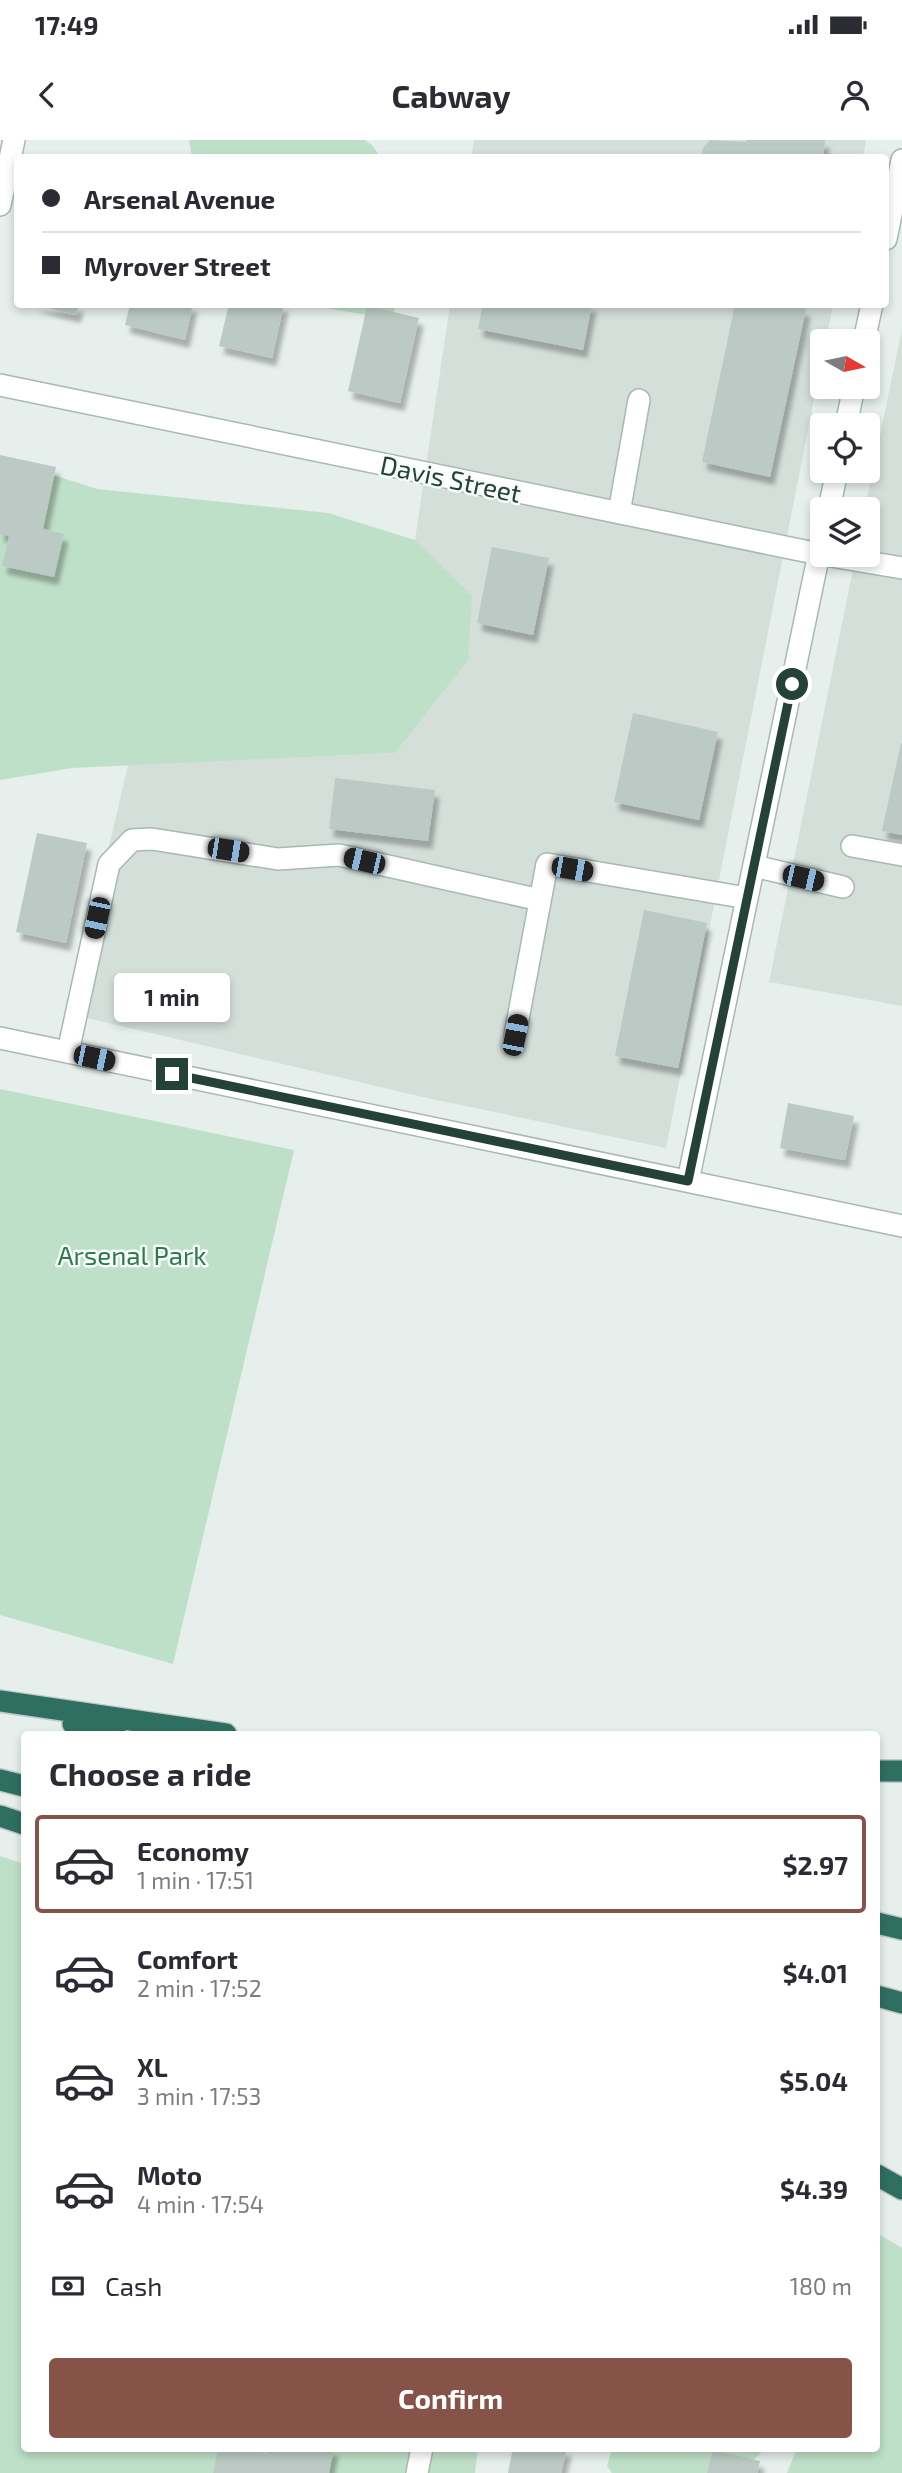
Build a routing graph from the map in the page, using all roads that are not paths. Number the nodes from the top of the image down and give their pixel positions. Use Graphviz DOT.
graph roads {
  1 [pos="14,140"];
  2 [pos="902,160"];
  3 [pos="0,205"];
  4 [pos="889,224"];
  5 [pos="871,308"];
  6 [pos="867,329"];
  7 [pos="0,385"];
  8 [pos="639,400"];
  9 [pos="619,513"];
  10 [pos="810,545"];
  11 [pos="880,562"];
  12 [pos="817,567"];
  13 [pos="902,568"];
  14 [pos="852,846"];
  15 [pos="902,855"];
  16 [pos="754,866"];
  17 [pos="843,887"];
  18 [pos="747,898"];
  19 [pos="540,900"];
  20 [pos="515,1035"];
  21 [pos="0,1038"];
  22 [pos="68,1052"];
  23 [pos="688,1181"];
  24 [pos="902,1226"];
  25 [pos="0,1703"];
  26 [pos="105,1731"];
  27 [pos="204,1731"];
  28 [pos="902,1771"];
  29 [pos="880,1772"];
  30 [pos="0,1780"];
  31 [pos="21,1785"];
  32 [pos="0,1816"];
  33 [pos="21,1823"];
  34 [pos="880,1924"];
  35 [pos="902,1929"];
  36 [pos="880,1997"];
  37 [pos="902,2003"];
  38 [pos="880,2177"];
  39 [pos="902,2189"];
  40 [pos="421,2452"];
  41 [pos="417,2473"];
  1 -- 3 [label="street"];
  2 -- 4 [label="street"];
  5 -- 6 [label="street"];
  7 -- 9 [label="street, Davis Street"];
  8 -- 9 [label="street"];
  9 -- 10 [label="street, Davis Street"];
  11 -- 13 [label="street, Davis Street"];
  12 -- 16 [label="street"];
  14 -- 15 [label="street"];
  16 -- 17 [label="street"];
  16 -- 18 [label="street"];
  18 -- 19 [label="street"];
  18 -- 23 [label="street"];
  19 -- 20 [label="street"];
  19 -- 22 [label="street"];
  21 -- 22 [label="street"];
  22 -- 23 [label="street"];
  23 -- 24 [label="street"];
  25 -- 26 [label="highway"];
  25 -- 27 [label="highway"];
  28 -- 29 [label="highway"];
  30 -- 31 [label="highway"];
  32 -- 33 [label="highway"];
  34 -- 35 [label="highway"];
  36 -- 37 [label="highway"];
  38 -- 39 [label="highway"];
  40 -- 41 [label="street"];
}
